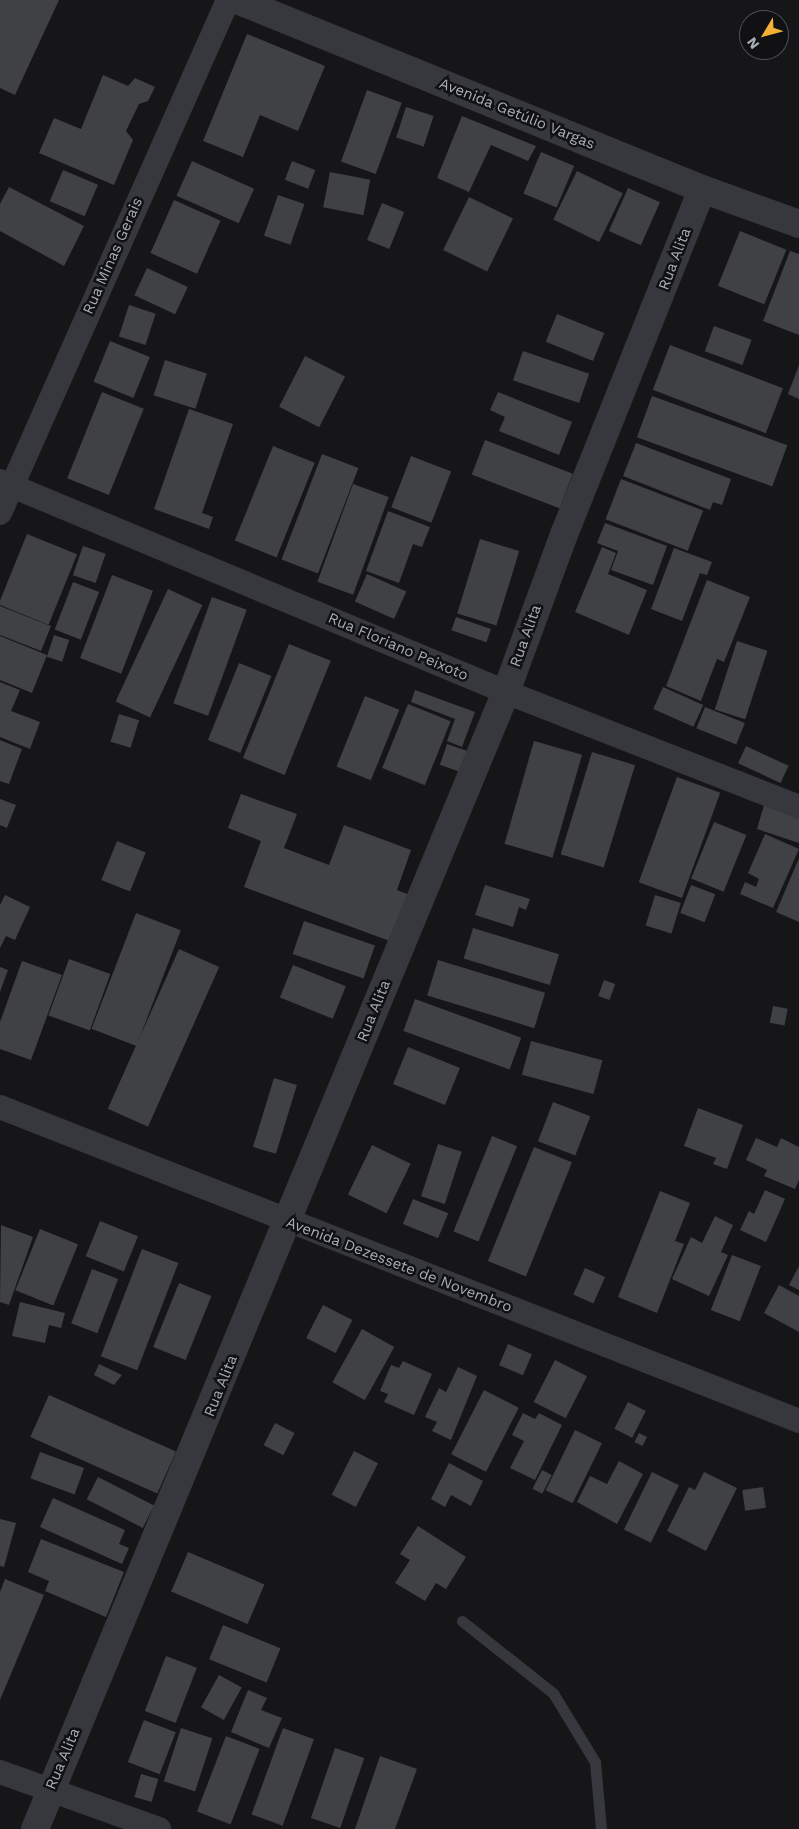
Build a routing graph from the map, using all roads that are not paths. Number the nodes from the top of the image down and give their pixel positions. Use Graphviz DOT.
graph roads {
  1 [pos="228,0"];
  2 [pos="237,0"];
  3 [pos="702,189"];
  4 [pos="799,224"];
  5 [pos="5,483"];
  6 [pos="0,513"];
  7 [pos="506,692"];
  8 [pos="799,807"];
  9 [pos="0,1107"];
  10 [pos="288,1222"];
  11 [pos="799,1420"];
  12 [pos="462,1621"];
  13 [pos="0,1772"];
  14 [pos="50,1789"];
  15 [pos="35,1829"];
  16 [pos="159,1829"];
  17 [pos="601,1829"];
  1 -- 5 [label="street, Rua Minas Gerais"];
  2 -- 3 [label="street, Avenida Getúlio Vargas"];
  3 -- 4 [label="street, Avenida Getúlio Vargas"];
  3 -- 7 [label="street, Rua Alita"];
  5 -- 6 [label="street, Rua Minas Gerais"];
  5 -- 7 [label="street, Rua Floriano Peixoto"];
  7 -- 8 [label="street, Rua Floriano Peixoto"];
  7 -- 10 [label="street, Rua Alita"];
  9 -- 10 [label="street, Avenida Dezessete de Novembro"];
  10 -- 11 [label="street, Avenida Dezessete de Novembro"];
  10 -- 14 [label="street, Rua Alita"];
  12 -- 17 [label="lane"];
  13 -- 14 [label="street"];
  14 -- 15 [label="street, Rua Alita"];
  14 -- 16 [label="street"];
}
